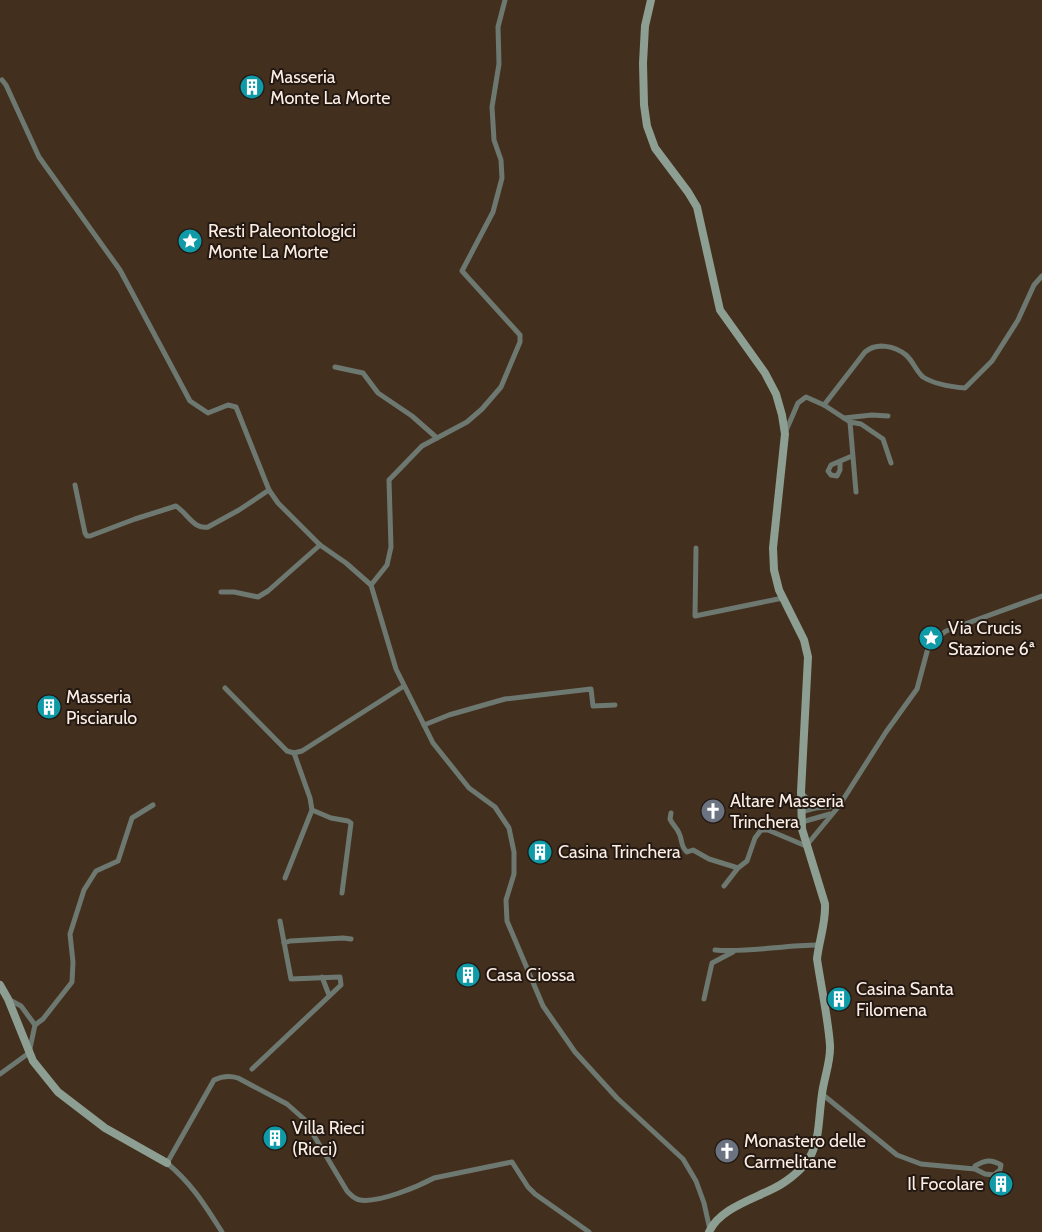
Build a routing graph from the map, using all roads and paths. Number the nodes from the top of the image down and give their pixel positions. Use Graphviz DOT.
graph roads {
  1 [pos="504,0"];
  2 [pos="651,0"];
  3 [pos="2,80"];
  4 [pos="1042,276"];
  5 [pos="335,367"];
  6 [pos="824,405"];
  7 [pos="888,416"];
  8 [pos="844,418"];
  9 [pos="850,422"];
  10 [pos="785,434"];
  11 [pos="437,438"];
  12 [pos="852,456"];
  13 [pos="840,461"];
  14 [pos="891,462"];
  15 [pos="75,485"];
  16 [pos="268,490"];
  17 [pos="856,492"];
  18 [pos="320,545"];
  19 [pos="696,548"];
  20 [pos="371,585"];
  21 [pos="221,592"];
  22 [pos="1042,596"];
  23 [pos="783,598"];
  24 [pos="404,686"];
  25 [pos="225,688"];
  26 [pos="614,705"];
  27 [pos="424,725"];
  28 [pos="294,753"];
  29 [pos="802,792"];
  30 [pos="152,805"];
  31 [pos="839,806"];
  32 [pos="815,808"];
  33 [pos="312,810"];
  34 [pos="801,812"];
  35 [pos="671,813"];
  36 [pos="830,814"];
  37 [pos="802,822"];
  38 [pos="806,846"];
  39 [pos="738,868"];
  40 [pos="286,878"];
  41 [pos="724,886"];
  42 [pos="342,893"];
  43 [pos="280,921"];
  44 [pos="351,939"];
  45 [pos="284,943"];
  46 [pos="818,945"];
  47 [pos="715,950"];
  48 [pos="734,952"];
  49 [pos="322,977"];
  50 [pos="0,985"];
  51 [pos="329,995"];
  52 [pos="8,999"];
  53 [pos="704,999"];
  54 [pos="35,1025"];
  55 [pos="29,1053"];
  56 [pos="252,1069"];
  57 [pos="0,1074"];
  58 [pos="822,1094"];
  59 [pos="167,1163"];
  60 [pos="975,1169"];
  61 [pos="709,1231"];
  62 [pos="222,1232"];
  63 [pos="589,1232"];
  1 -- 11 [label="street"];
  2 -- 10 [label="main road"];
  3 -- 16 [label="street"];
  4 -- 6 [label="street"];
  5 -- 11 [label="street"];
  6 -- 8 [label="street"];
  6 -- 10 [label="street"];
  7 -- 8 [label="street"];
  8 -- 9 [label="street"];
  9 -- 12 [label="street"];
  9 -- 14 [label="street"];
  10 -- 23 [label="main road"];
  11 -- 20 [label="street"];
  12 -- 13 [label="street"];
  12 -- 17 [label="street"];
  15 -- 16 [label="street"];
  16 -- 18 [label="street"];
  18 -- 20 [label="street"];
  18 -- 21 [label="street"];
  19 -- 23 [label="street"];
  20 -- 24 [label="street"];
  22 -- 31 [label="street"];
  23 -- 29 [label="main road"];
  24 -- 27 [label="street"];
  24 -- 28 [label="street"];
  25 -- 28 [label="street"];
  26 -- 27 [label="street"];
  27 -- 61 [label="street"];
  28 -- 33 [label="street"];
  29 -- 32 [label="street"];
  29 -- 34 [label="main road"];
  30 -- 54 [label="street"];
  31 -- 32 [label="street"];
  31 -- 36 [label="street"];
  32 -- 34 [label="street"];
  33 -- 40 [label="street"];
  33 -- 42 [label="street"];
  34 -- 37 [label="main road"];
  35 -- 39 [label="street"];
  36 -- 37 [label="street"];
  36 -- 38 [label="street"];
  37 -- 38 [label="main road"];
  38 -- 39 [label="street"];
  38 -- 46 [label="main road"];
  39 -- 41 [label="street"];
  43 -- 45 [label="street"];
  44 -- 45 [label="street"];
  45 -- 49 [label="street"];
  46 -- 48 [label="street"];
  46 -- 58 [label="main road"];
  47 -- 48 [label="street"];
  48 -- 53 [label="street"];
  49 -- 51 [label="street"];
  49 -- 51 [label="street"];
  50 -- 52 [label="main road"];
  51 -- 56 [label="street"];
  52 -- 54 [label="street"];
  52 -- 55 [label="main road"];
  54 -- 55 [label="street"];
  55 -- 57 [label="street"];
  55 -- 59 [label="main road"];
  58 -- 60 [label="street"];
  58 -- 61 [label="main road"];
  59 -- 62 [label="street"];
  59 -- 63 [label="street"];
  60 -- 60 [label="street"];
}
